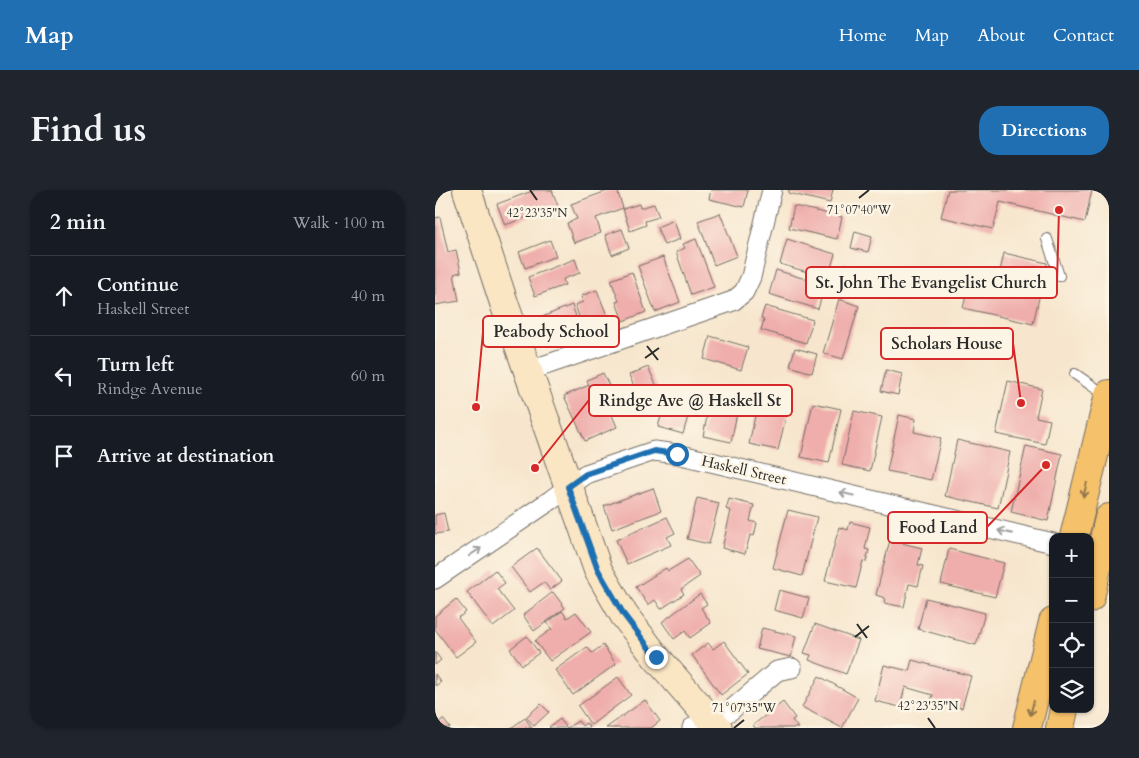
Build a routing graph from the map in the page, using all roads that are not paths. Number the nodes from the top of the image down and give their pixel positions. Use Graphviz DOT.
graph roads {
  1 [pos="467,190"];
  2 [pos="772,190"];
  3 [pos="1047,239"];
  4 [pos="1059,276"];
  5 [pos="528,371"];
  6 [pos="1075,374"];
  7 [pos="1109,395"];
  8 [pos="1103,446"];
  9 [pos="568,487"];
  10 [pos="1109,518"];
  11 [pos="1075,533"];
  12 [pos="1049,542"];
  13 [pos="435,579"];
  14 [pos="1094,581"];
  15 [pos="1049,654"];
  16 [pos="791,668"];
  17 [pos="1063,713"];
  18 [pos="707,725"];
  19 [pos="1027,728"];
  20 [pos="1060,728"];
  1 -- 5 [label="street"];
  2 -- 5 [label="street"];
  3 -- 4 [label="lane"];
  5 -- 9 [label="street"];
  6 -- 7 [label="lane"];
  7 -- 8 [label="main road"];
  8 -- 11 [label="main road, one-way"];
  12 -- 9 [label="street, Haskell Street, one-way"];
  13 -- 9 [label="street, Haskell Street, one-way"];
  9 -- 18 [label="street"];
  10 -- 14 [label="main road"];
  15 -- 19 [label="main road, one-way"];
  16 -- 18 [label="street"];
  17 -- 20 [label="main road"];
}
